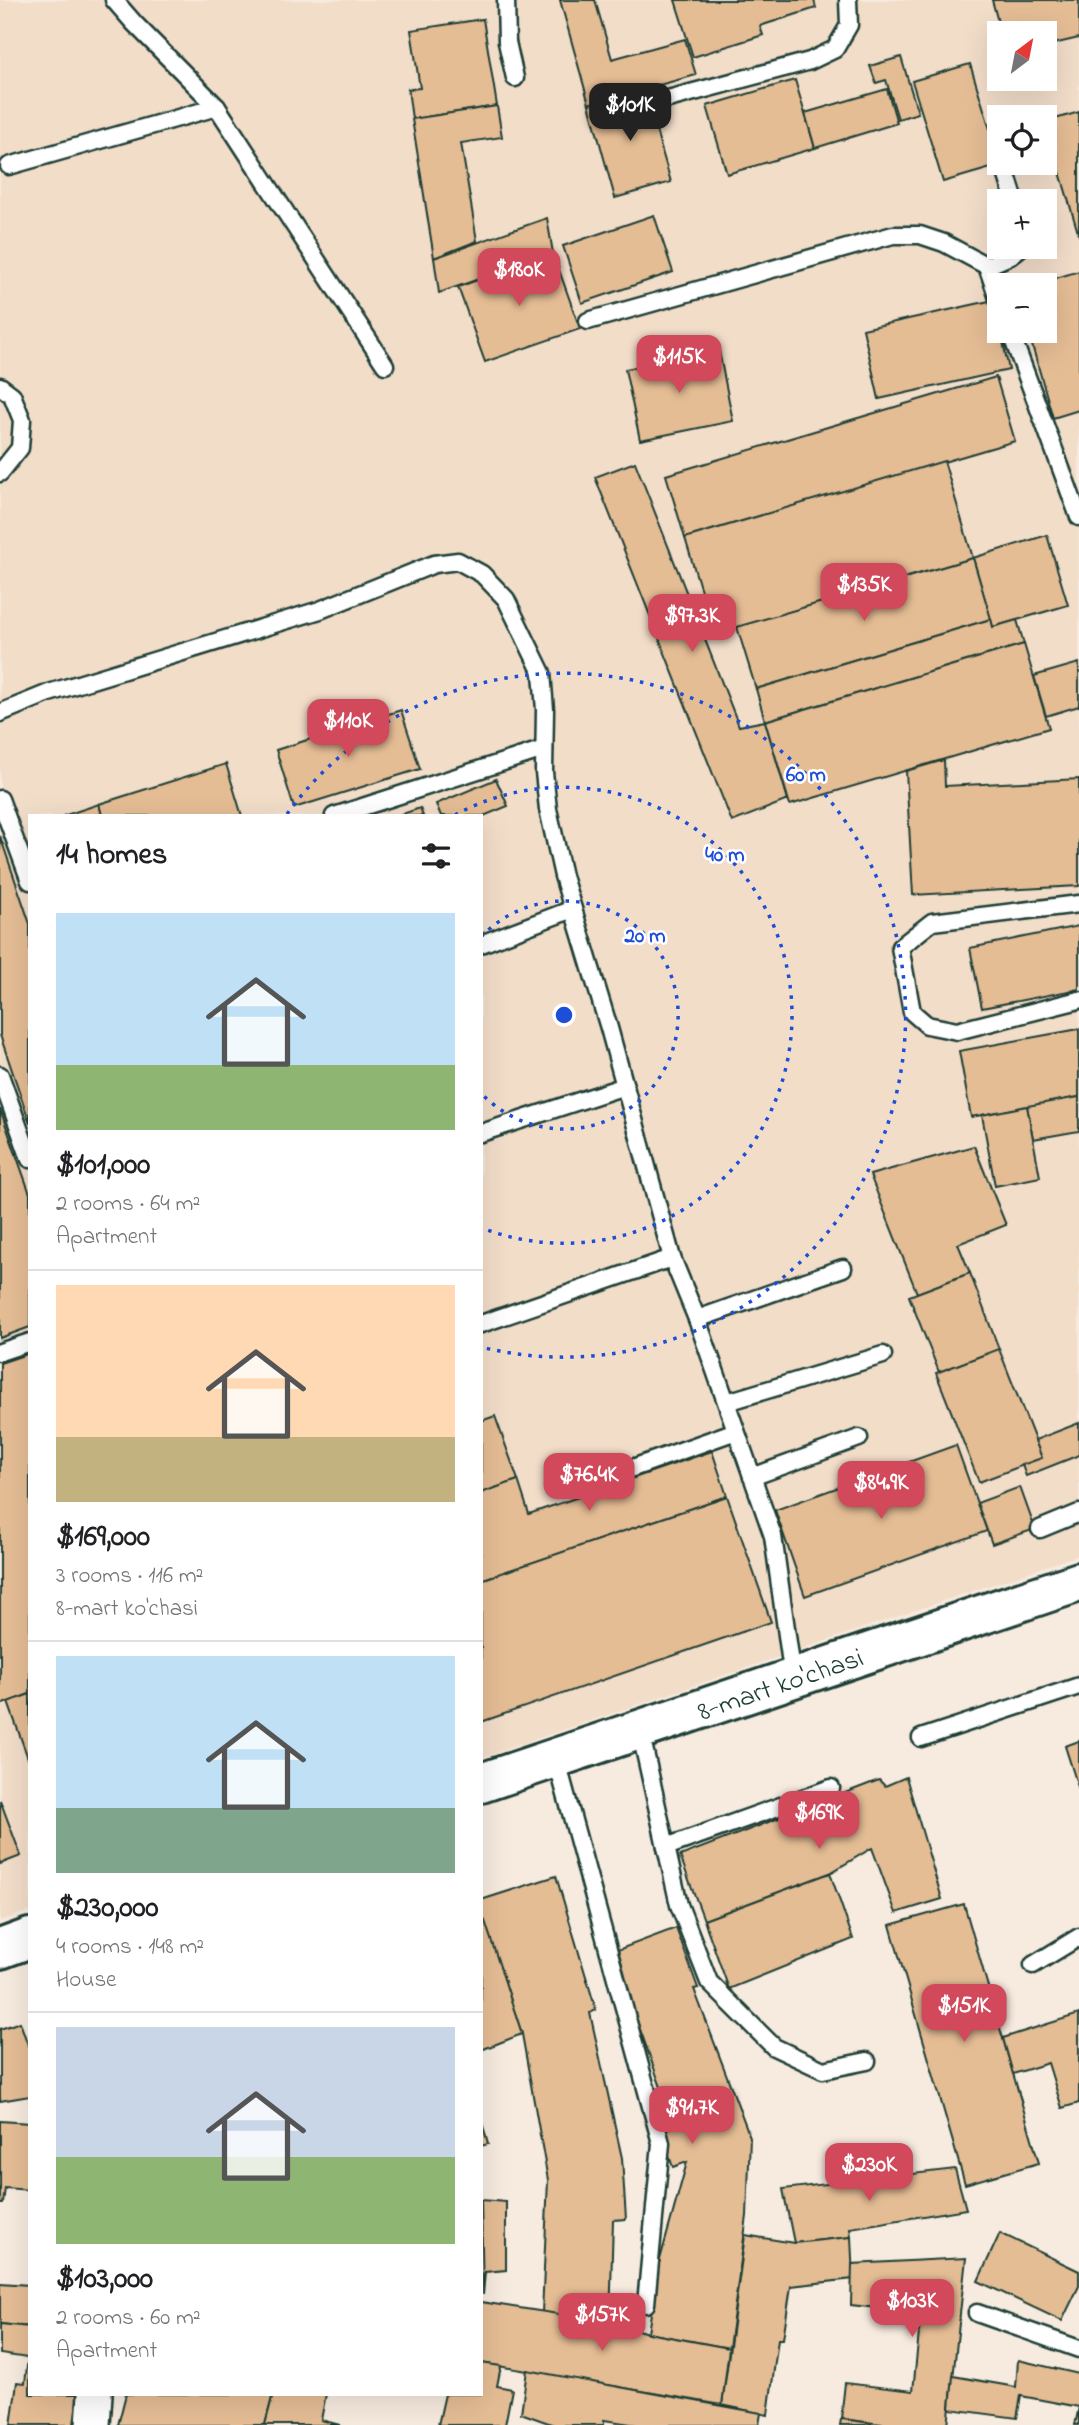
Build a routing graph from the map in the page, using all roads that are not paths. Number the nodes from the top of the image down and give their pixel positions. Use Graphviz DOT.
graph roads {
  1 [pos="114,0"];
  2 [pos="506,0"];
  3 [pos="848,0"];
  4 [pos="515,78"];
  5 [pos="668,99"];
  6 [pos="217,107"];
  7 [pos="9,166"];
  8 [pos="1003,259"];
  9 [pos="987,266"];
  10 [pos="989,273"];
  11 [pos="588,321"];
  12 [pos="1014,343"];
  13 [pos="385,365"];
  14 [pos="0,386"];
  15 [pos="0,473"];
  16 [pos="1079,517"];
  17 [pos="0,713"];
  18 [pos="544,749"];
  19 [pos="0,799"];
  20 [pos="340,814"];
  21 [pos="28,876"];
  22 [pos="1079,904"];
  23 [pos="573,909"];
  24 [pos="483,943"];
  25 [pos="1079,1000"];
  26 [pos="0,1074"];
  27 [pos="625,1086"];
  28 [pos="483,1132"];
  29 [pos="28,1154"];
  30 [pos="671,1258"];
  31 [pos="843,1268"];
  32 [pos="697,1319"];
  33 [pos="483,1323"];
  34 [pos="28,1343"];
  35 [pos="0,1352"];
  36 [pos="883,1355"];
  37 [pos="727,1402"];
  38 [pos="736,1431"];
  39 [pos="859,1438"];
  40 [pos="627,1471"];
  41 [pos="752,1477"];
  42 [pos="1079,1513"];
  43 [pos="1040,1529"];
  44 [pos="1079,1583"];
  45 [pos="793,1678"];
  46 [pos="1079,1686"];
  47 [pos="639,1730"];
  48 [pos="921,1738"];
  49 [pos="556,1758"];
  50 [pos="483,1782"];
  51 [pos="831,1788"];
  52 [pos="666,1847"];
  53 [pos="1079,1937"];
  54 [pos="28,1939"];
  55 [pos="0,1949"];
  56 [pos="1033,1965"];
  57 [pos="867,2061"];
  58 [pos="646,2304"];
  59 [pos="976,2313"];
  60 [pos="1079,2349"];
  61 [pos="95,2396"];
  62 [pos="93,2425"];
  1 -- 6 [label="lane"];
  2 -- 4 [label="lane"];
  3 -- 5 [label="lane"];
  6 -- 7 [label="lane"];
  6 -- 13 [label="lane"];
  8 -- 9 [label="lane"];
  9 -- 10 [label="lane"];
  9 -- 11 [label="lane"];
  12 -- 16 [label="lane"];
  14 -- 15 [label="lane"];
  17 -- 18 [label="lane"];
  18 -- 20 [label="lane"];
  18 -- 23 [label="lane"];
  19 -- 21 [label="lane"];
  22 -- 25 [label="lane"];
  23 -- 24 [label="lane"];
  23 -- 27 [label="lane"];
  26 -- 29 [label="lane"];
  27 -- 28 [label="lane"];
  27 -- 30 [label="lane"];
  30 -- 32 [label="lane"];
  30 -- 33 [label="lane"];
  31 -- 32 [label="lane"];
  32 -- 37 [label="lane"];
  34 -- 35 [label="lane"];
  36 -- 37 [label="lane"];
  37 -- 38 [label="lane"];
  38 -- 40 [label="lane"];
  38 -- 41 [label="lane"];
  39 -- 41 [label="lane"];
  41 -- 45 [label="lane"];
  42 -- 43 [label="lane"];
  44 -- 45 [label="street, 8-mart ko'chasi"];
  45 -- 47 [label="street, 8-mart ko'chasi"];
  46 -- 48 [label="lane"];
  47 -- 49 [label="street, 8-mart ko'chasi"];
  47 -- 52 [label="lane"];
  49 -- 50 [label="street, 8-mart ko'chasi"];
  49 -- 58 [label="lane"];
  51 -- 52 [label="lane"];
  52 -- 57 [label="lane"];
  53 -- 56 [label="lane"];
  54 -- 55 [label="street"];
  59 -- 60 [label="lane"];
  61 -- 62 [label="street"];
}
